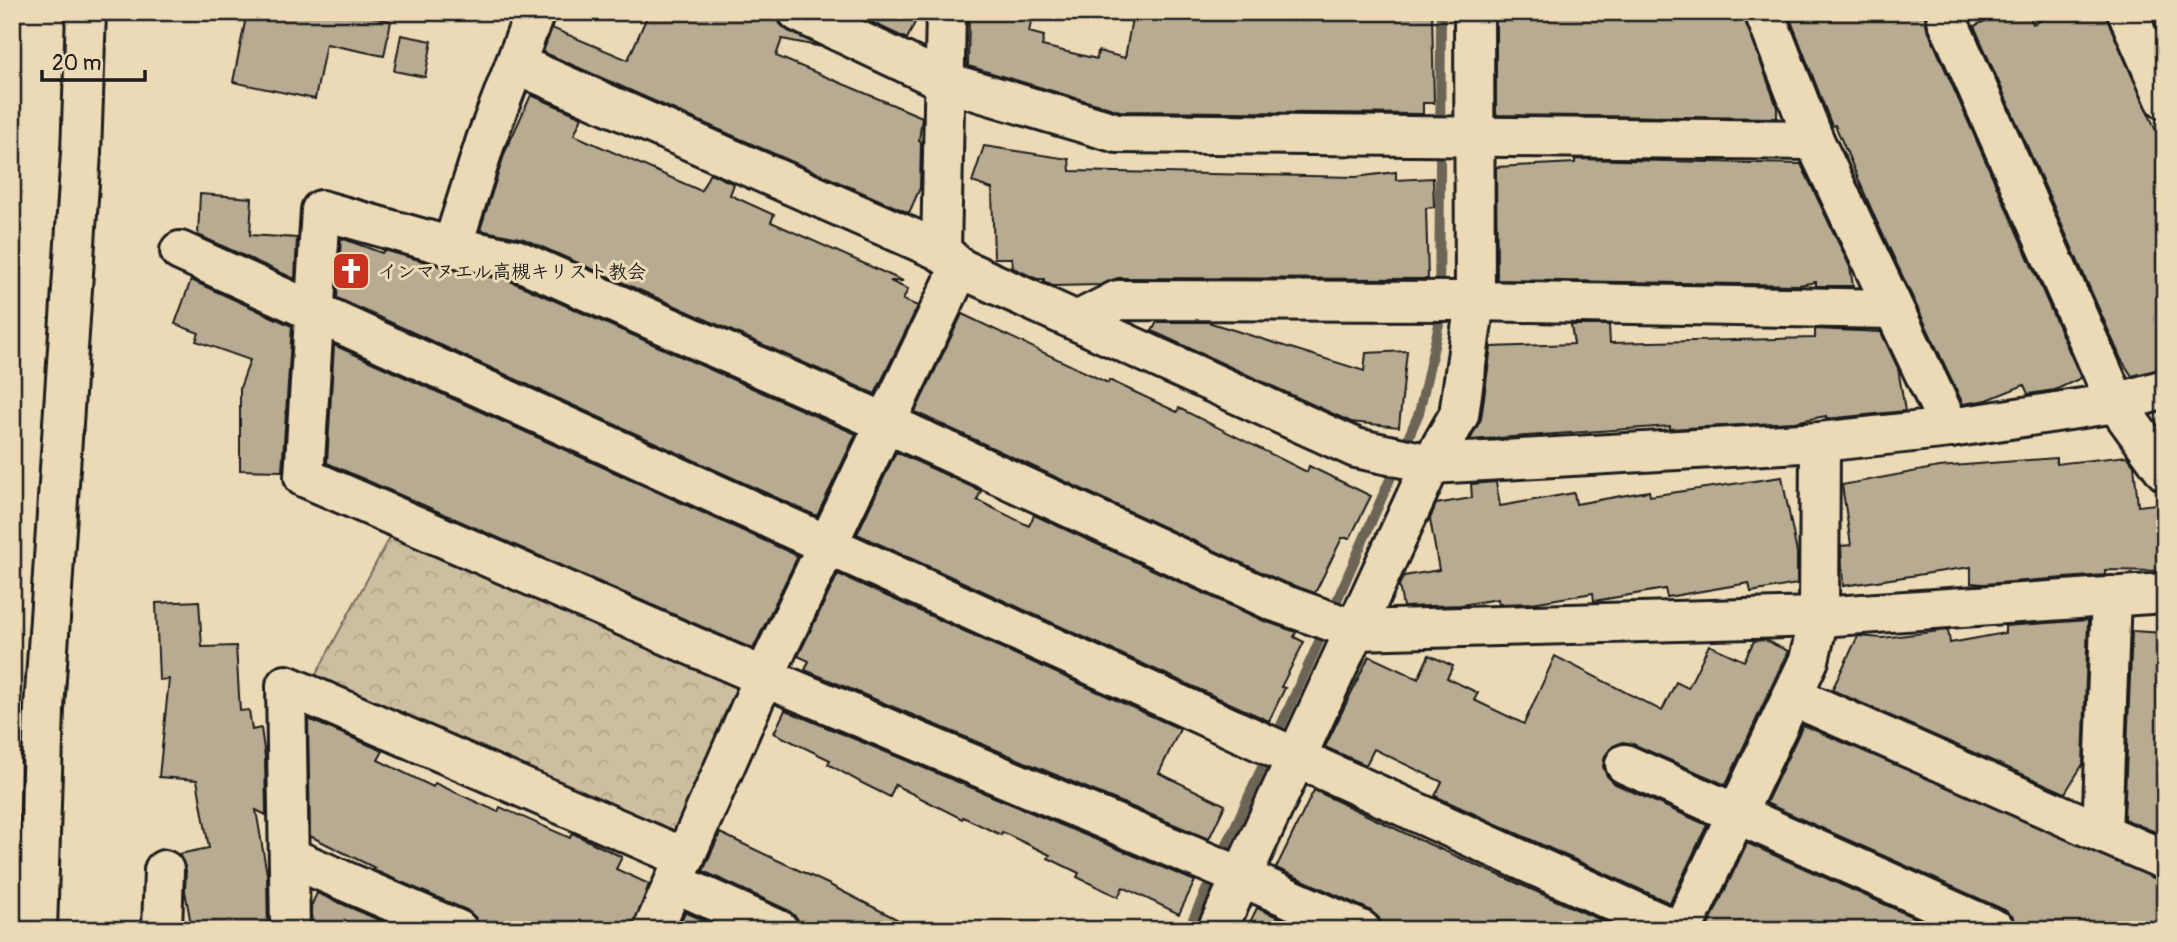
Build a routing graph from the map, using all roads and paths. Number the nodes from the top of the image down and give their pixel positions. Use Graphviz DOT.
graph roads {
  1 [pos="86,12"];
  2 [pos="535,12"];
  3 [pos="798,12"];
  4 [pos="946,12"];
  5 [pos="1474,12"];
  6 [pos="1764,12"];
  7 [pos="1947,12"];
  8 [pos="2126,12"];
  9 [pos="516,64"];
  10 [pos="946,82"];
  11 [pos="2165,99"];
  12 [pos="1474,137"];
  13 [pos="1814,141"];
  14 [pos="452,247"];
  15 [pos="180,251"];
  16 [pos="951,260"];
  17 [pos="1475,302"];
  18 [pos="1893,309"];
  19 [pos="315,314"];
  20 [pos="1077,321"];
  21 [pos="2165,389"];
  22 [pos="2116,403"];
  23 [pos="886,423"];
  24 [pos="1950,428"];
  25 [pos="1820,442"];
  26 [pos="1431,464"];
  27 [pos="2165,471"];
  28 [pos="827,545"];
  29 [pos="2165,593"];
  30 [pos="2110,596"];
  31 [pos="1819,617"];
  32 [pos="1356,630"];
  33 [pos="764,677"];
  34 [pos="1792,695"];
  35 [pos="1296,758"];
  36 [pos="1625,764"];
  37 [pos="1734,814"];
  38 [pos="2102,833"];
  39 [pos="289,857"];
  40 [pos="2165,860"];
  41 [pos="164,870"];
  42 [pos="680,870"];
  43 [pos="1240,876"];
  44 [pos="37,930"];
  45 [pos="162,930"];
  46 [pos="290,930"];
  47 [pos="458,930"];
  48 [pos="653,930"];
  49 [pos="779,930"];
  50 [pos="1217,930"];
  51 [pos="1361,930"];
  52 [pos="1679,930"];
  53 [pos="1996,930"];
  1 -- 44 [label="street"];
  2 -- 9 [label="street"];
  3 -- 10 [label="street"];
  4 -- 10 [label="street"];
  5 -- 12 [label="street"];
  6 -- 13 [label="street"];
  7 -- 22 [label="street"];
  8 -- 11 [label="street"];
  9 -- 14 [label="street"];
  9 -- 16 [label="street"];
  10 -- 12 [label="street"];
  10 -- 16 [label="street"];
  12 -- 13 [label="street"];
  12 -- 17 [label="street"];
  13 -- 18 [label="street"];
  14 -- 19 [label="street"];
  14 -- 23 [label="street"];
  15 -- 19 [label="street"];
  16 -- 20 [label="street"];
  16 -- 23 [label="street"];
  17 -- 18 [label="street"];
  17 -- 20 [label="street"];
  17 -- 26 [label="street"];
  18 -- 24 [label="street"];
  19 -- 28 [label="street"];
  19 -- 33 [label="street"];
  20 -- 26 [label="street"];
  21 -- 22 [label="street"];
  22 -- 24 [label="street"];
  22 -- 27 [label="street"];
  23 -- 28 [label="street"];
  23 -- 32 [label="street"];
  24 -- 25 [label="street"];
  25 -- 26 [label="street"];
  25 -- 31 [label="street"];
  26 -- 32 [label="street"];
  28 -- 33 [label="street"];
  28 -- 35 [label="street"];
  29 -- 30 [label="street"];
  30 -- 31 [label="street"];
  30 -- 38 [label="street"];
  31 -- 32 [label="street"];
  31 -- 34 [label="street"];
  32 -- 35 [label="street"];
  33 -- 42 [label="street"];
  33 -- 43 [label="street"];
  34 -- 37 [label="street"];
  34 -- 38 [label="street"];
  35 -- 43 [label="street"];
  35 -- 52 [label="street"];
  36 -- 37 [label="street"];
  37 -- 52 [label="street"];
  37 -- 53 [label="street"];
  38 -- 40 [label="street"];
  39 -- 42 [label="street"];
  39 -- 46 [label="street"];
  39 -- 47 [label="street"];
  41 -- 45 [label="street"];
  42 -- 48 [label="street"];
  42 -- 49 [label="street"];
  43 -- 50 [label="street"];
  43 -- 51 [label="street"];
}
